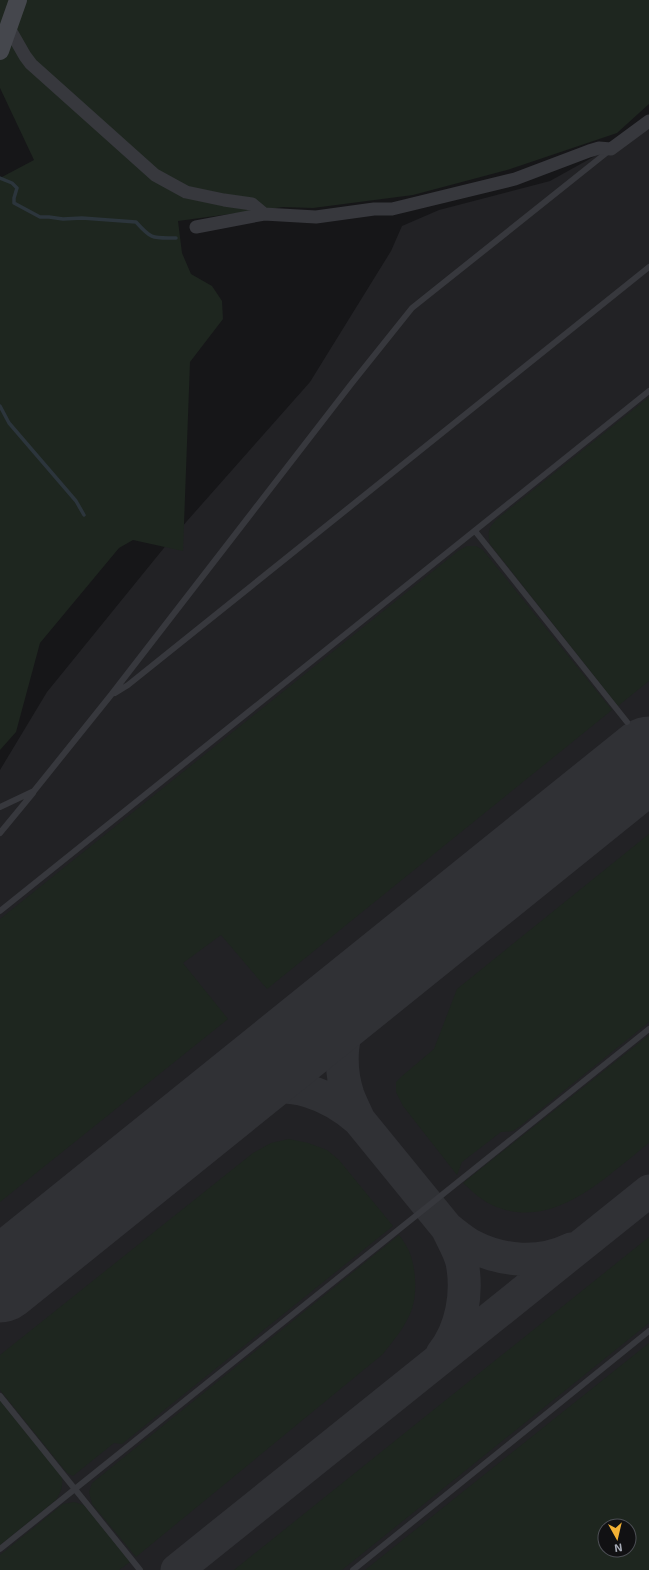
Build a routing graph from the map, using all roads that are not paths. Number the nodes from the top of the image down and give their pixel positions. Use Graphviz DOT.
graph roads {
  1 [pos="18,0"];
  2 [pos="9,28"];
  3 [pos="0,51"];
  4 [pos="649,121"];
  5 [pos="611,149"];
  6 [pos="264,214"];
  7 [pos="196,227"];
  8 [pos="649,267"];
  9 [pos="649,391"];
  10 [pos="475,531"];
  11 [pos="111,695"];
  12 [pos="627,722"];
  13 [pos="34,791"];
  14 [pos="0,807"];
  15 [pos="0,833"];
  16 [pos="0,911"];
  17 [pos="649,1029"];
  18 [pos="649,1331"];
  19 [pos="0,1396"];
  20 [pos="75,1489"];
  21 [pos="0,1550"];
  22 [pos="140,1570"];
  23 [pos="353,1570"];
  1 -- 2 [label="main road"];
  2 -- 3 [label="main road"];
  2 -- 6 [label="street"];
  4 -- 5 [label="street"];
  5 -- 6 [label="street"];
  5 -- 11 [label="lane"];
  6 -- 7 [label="street"];
  8 -- 11 [label="lane"];
  9 -- 10 [label="lane"];
  10 -- 12 [label="lane"];
  10 -- 16 [label="lane"];
  11 -- 13 [label="lane"];
  13 -- 14 [label="lane"];
  13 -- 15 [label="lane"];
  17 -- 20 [label="lane"];
  18 -- 23 [label="lane"];
  19 -- 20 [label="lane"];
  20 -- 21 [label="lane"];
  20 -- 22 [label="lane"];
}
